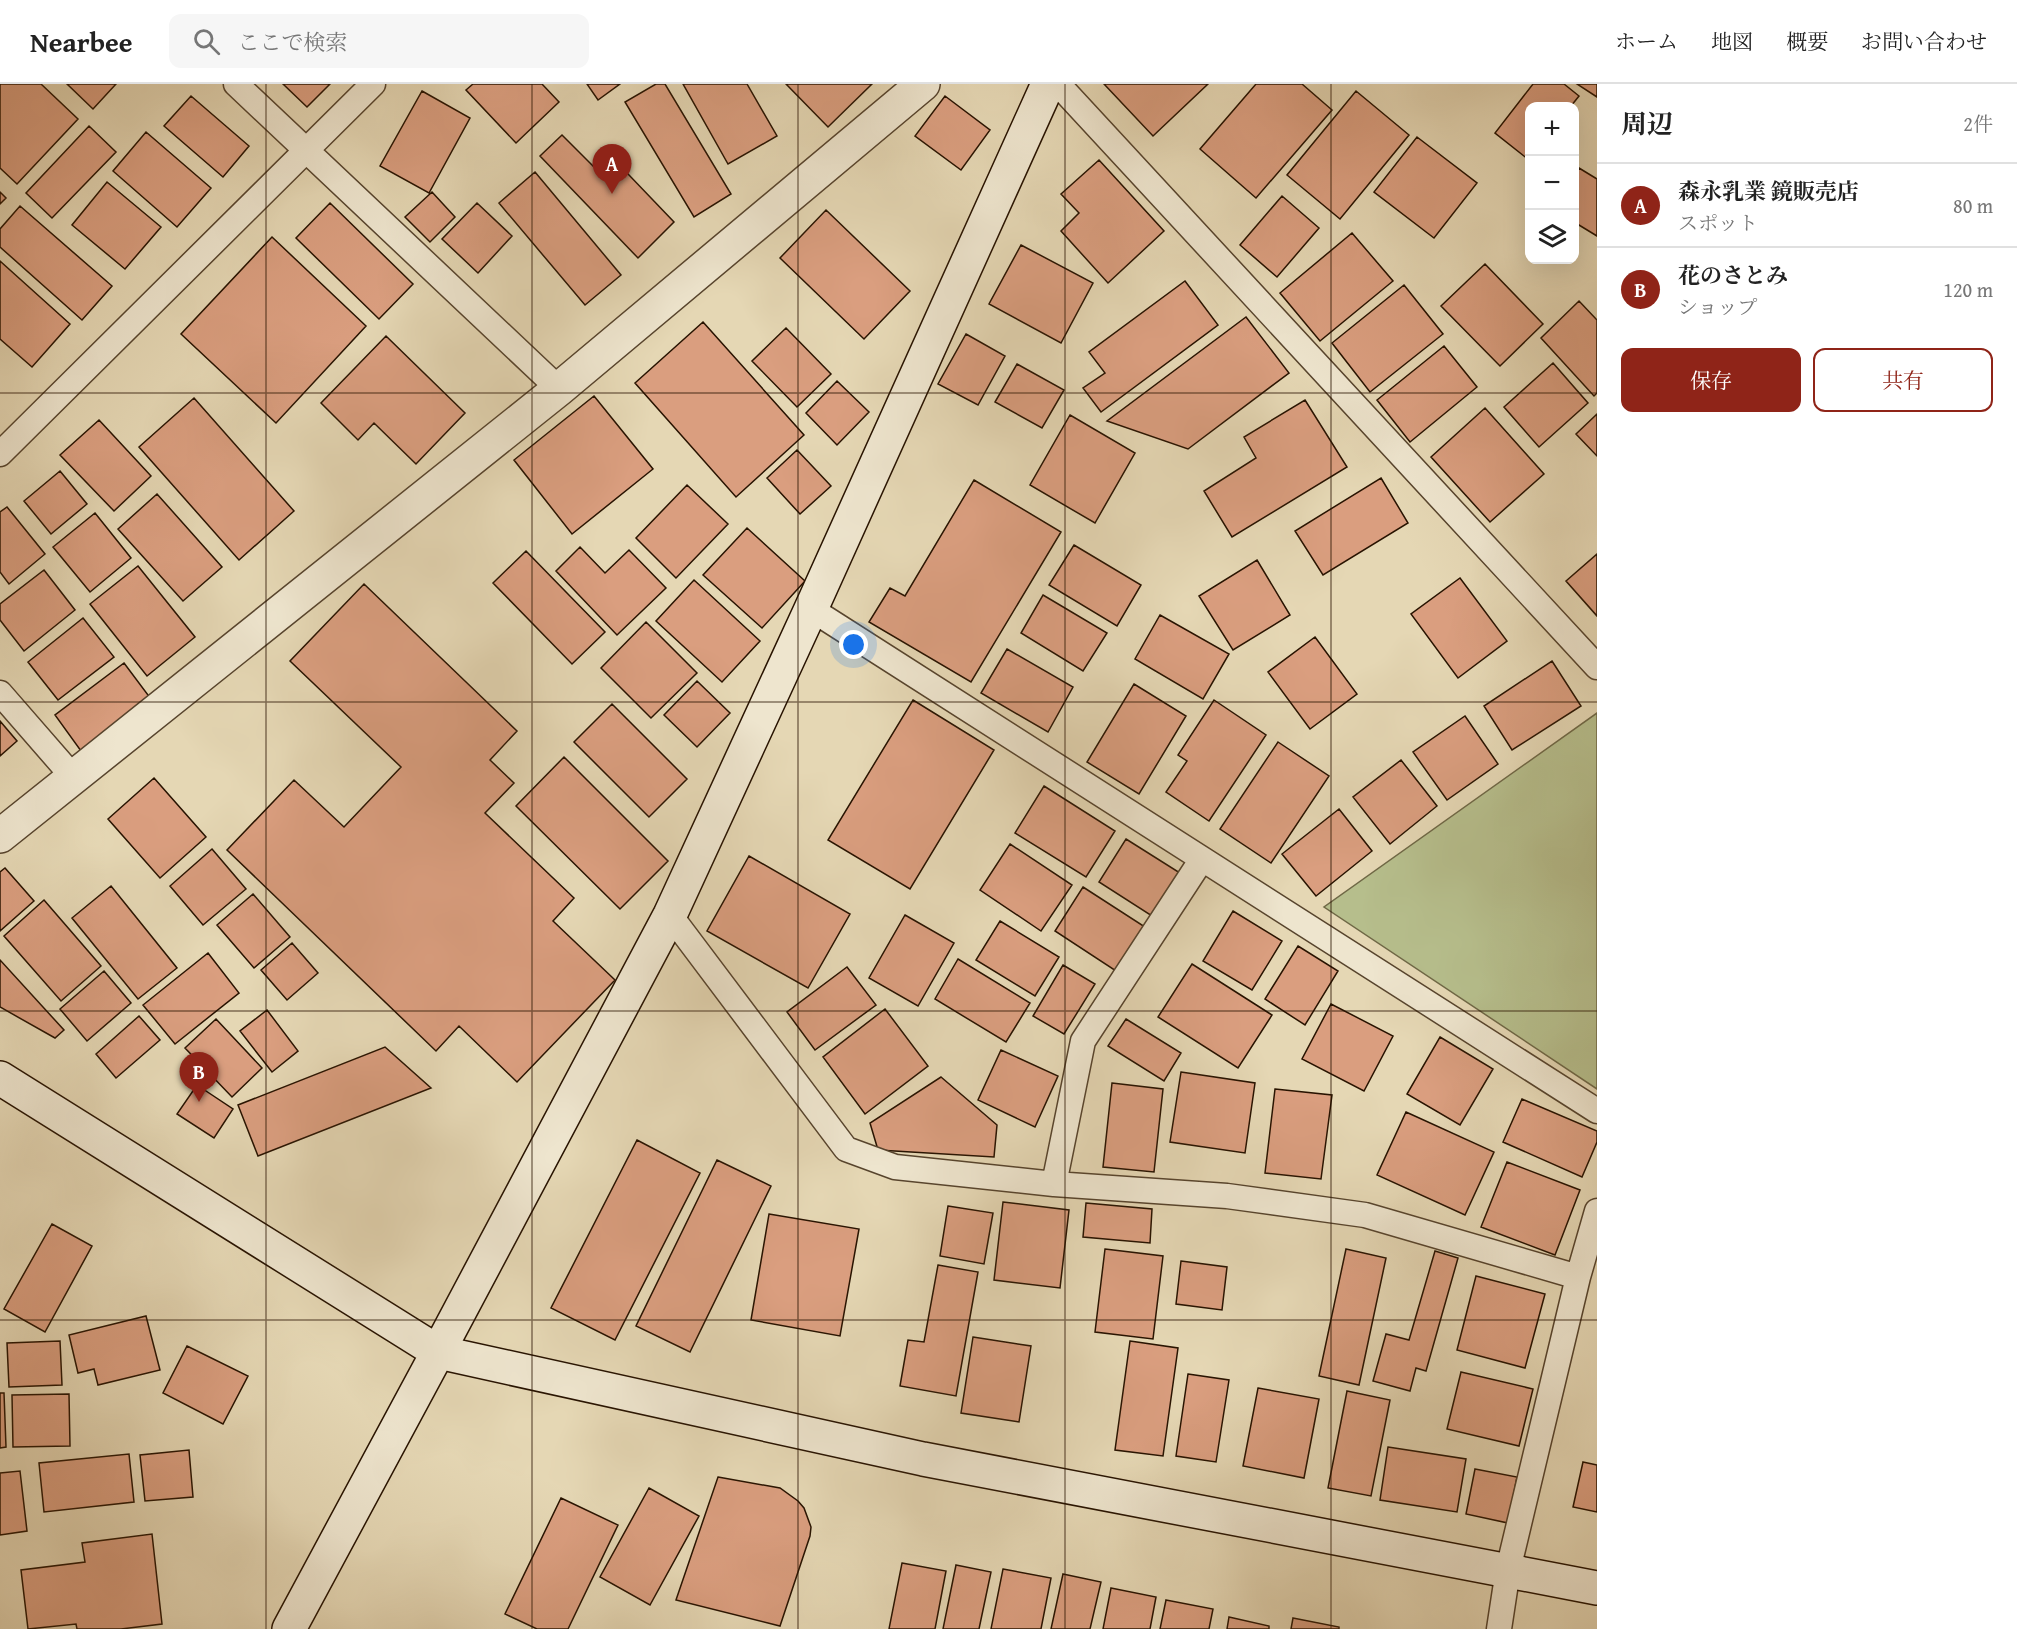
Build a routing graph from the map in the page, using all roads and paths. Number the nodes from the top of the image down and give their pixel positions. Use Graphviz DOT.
graph roads {
  1 [pos="236,84"];
  2 [pos="373,84"];
  3 [pos="924,84"];
  4 [pos="1048,84"];
  5 [pos="1058,84"];
  6 [pos="308,150"];
  7 [pos="559,389"];
  8 [pos="0,454"];
  9 [pos="811,609"];
  10 [pos="1597,668"];
  11 [pos="0,693"];
  12 [pos="74,778"];
  13 [pos="0,836"];
  14 [pos="1202,859"];
  15 [pos="670,915"];
  16 [pos="0,1078"];
  17 [pos="1597,1111"];
  18 [pos="1054,1184"];
  19 [pos="1597,1211"];
  20 [pos="1578,1277"];
  21 [pos="438,1352"];
  22 [pos="1508,1570"];
  23 [pos="1597,1588"];
  24 [pos="289,1629"];
  25 [pos="1499,1629"];
  1 -- 6 [label="lane"];
  2 -- 6 [label="lane"];
  3 -- 7 [label="street"];
  4 -- 9 [label="street"];
  5 -- 10 [label="lane"];
  6 -- 7 [label="lane"];
  6 -- 8 [label="lane"];
  7 -- 12 [label="street"];
  9 -- 14 [label="lane"];
  9 -- 15 [label="street"];
  11 -- 12 [label="lane"];
  12 -- 13 [label="street"];
  14 -- 17 [label="lane"];
  14 -- 18 [label="lane"];
  15 -- 18 [label="lane"];
  15 -- 21 [label="street"];
  16 -- 21 [label="street"];
  18 -- 20 [label="lane"];
  19 -- 20 [label="lane"];
  20 -- 22 [label="lane"];
  21 -- 22 [label="street"];
  21 -- 24 [label="street"];
  22 -- 23 [label="street"];
  22 -- 25 [label="lane"];
}
